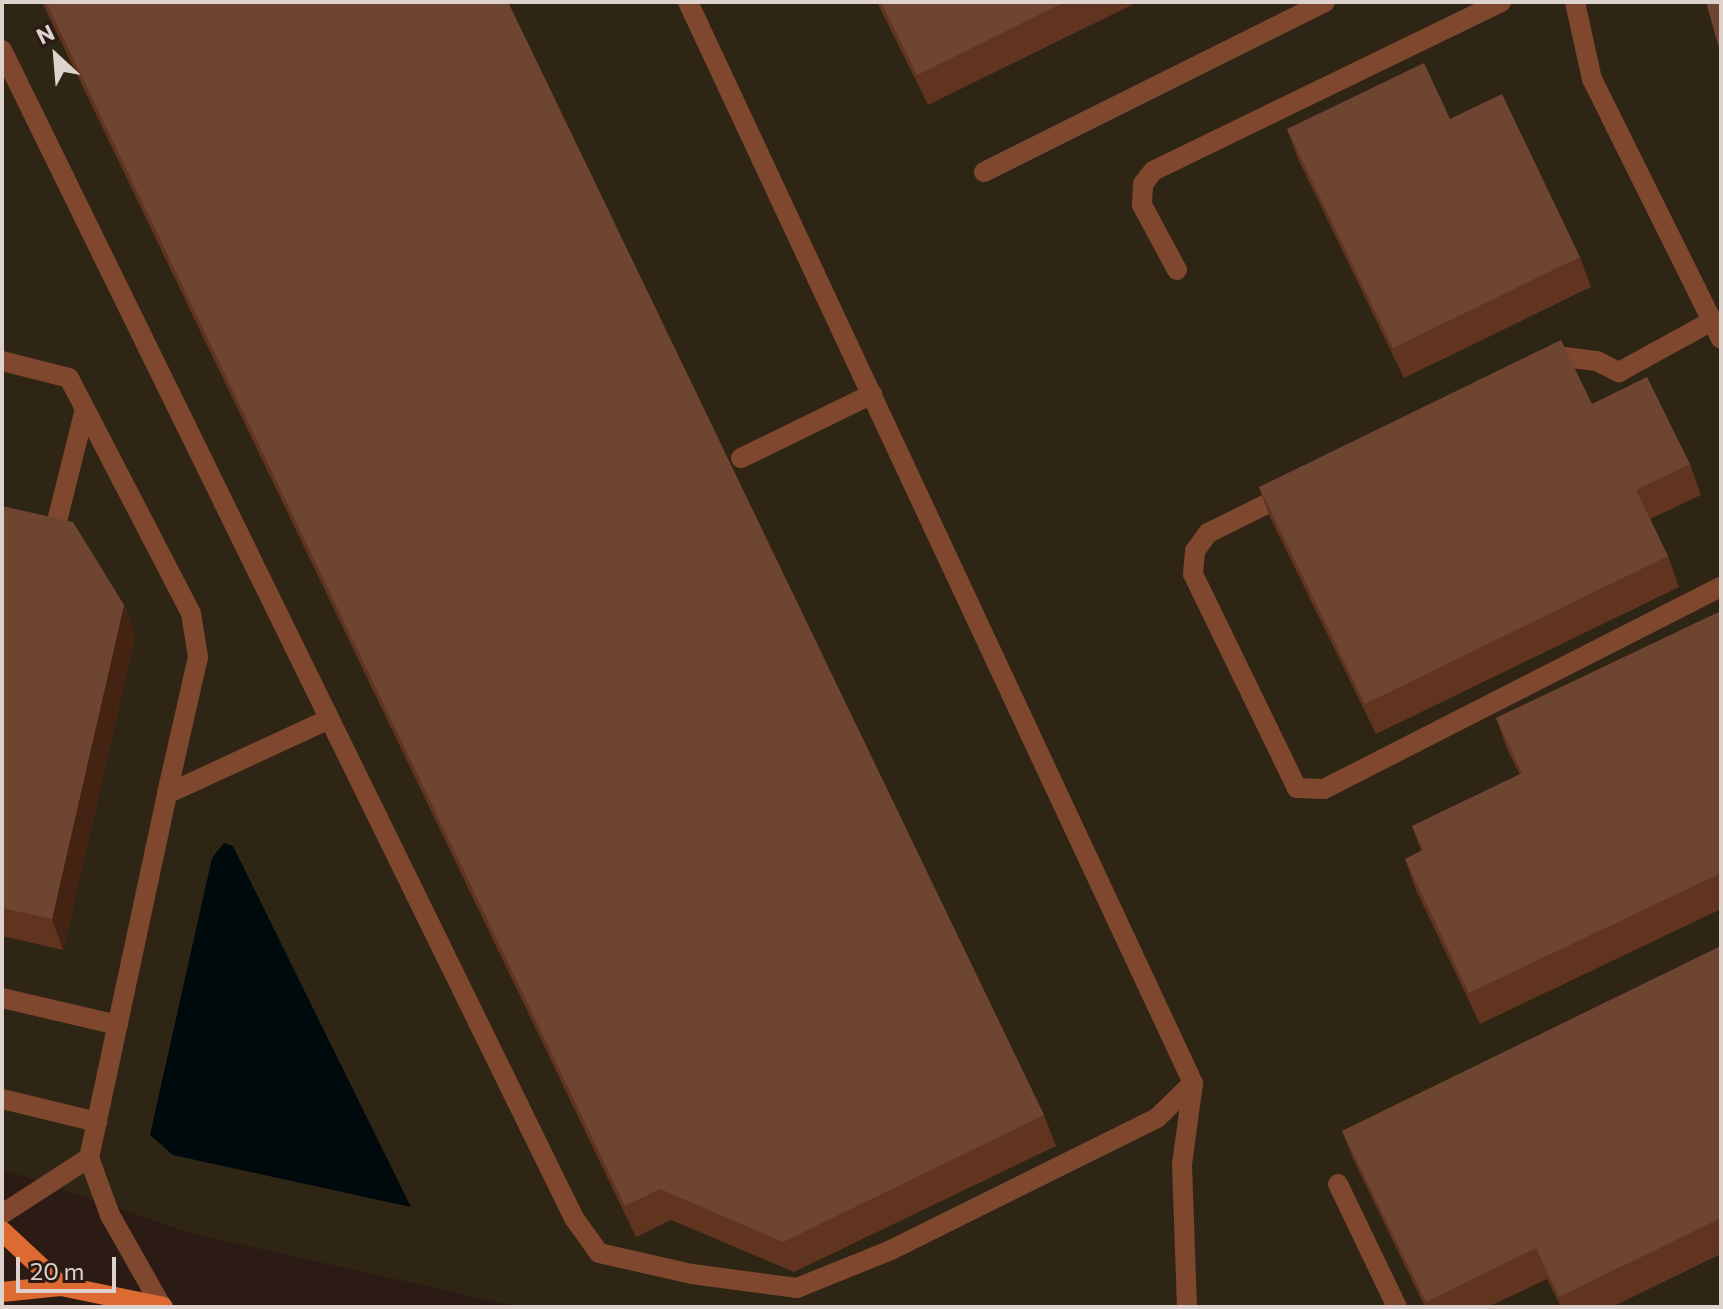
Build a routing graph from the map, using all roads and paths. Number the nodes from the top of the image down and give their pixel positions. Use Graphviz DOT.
graph roads {
  1 [pos="688,2"];
  2 [pos="1325,2"];
  3 [pos="1501,2"];
  4 [pos="1575,2"];
  5 [pos="2,50"];
  6 [pos="984,172"];
  7 [pos="1177,270"];
  8 [pos="1716,330"];
  9 [pos="2,361"];
  10 [pos="1521,378"];
  11 [pos="872,394"];
  12 [pos="85,409"];
  13 [pos="741,458"];
  14 [pos="1308,484"];
  15 [pos="57,521"];
  16 [pos="1721,587"];
  17 [pos="329,719"];
  18 [pos="167,794"];
  19 [pos="2,998"];
  20 [pos="118,1025"];
  21 [pos="1193,1083"];
  22 [pos="2,1099"];
  23 [pos="97,1122"];
  24 [pos="89,1158"];
  25 [pos="1338,1184"];
  26 [pos="2,1214"];
  27 [pos="2,1231"];
  28 [pos="61,1286"];
  29 [pos="2,1292"];
  30 [pos="162,1307"];
  31 [pos="1187,1307"];
  32 [pos="1397,1307"];
  1 -- 11 [label="street"];
  2 -- 6 [label="street"];
  3 -- 7 [label="street"];
  4 -- 8 [label="street"];
  5 -- 17 [label="street"];
  8 -- 10 [label="street"];
  9 -- 12 [label="street"];
  11 -- 13 [label="street"];
  11 -- 21 [label="street"];
  12 -- 15 [label="street"];
  12 -- 18 [label="street"];
  14 -- 16 [label="street"];
  17 -- 18 [label="street"];
  17 -- 21 [label="street"];
  18 -- 20 [label="street"];
  19 -- 20 [label="street"];
  20 -- 23 [label="street"];
  21 -- 31 [label="street"];
  22 -- 23 [label="street"];
  23 -- 24 [label="street"];
  24 -- 26 [label="street"];
  24 -- 30 [label="street"];
  25 -- 32 [label="street"];
  27 -- 28 [label="main road"];
  28 -- 29 [label="main road"];
  28 -- 30 [label="main road"];
}
